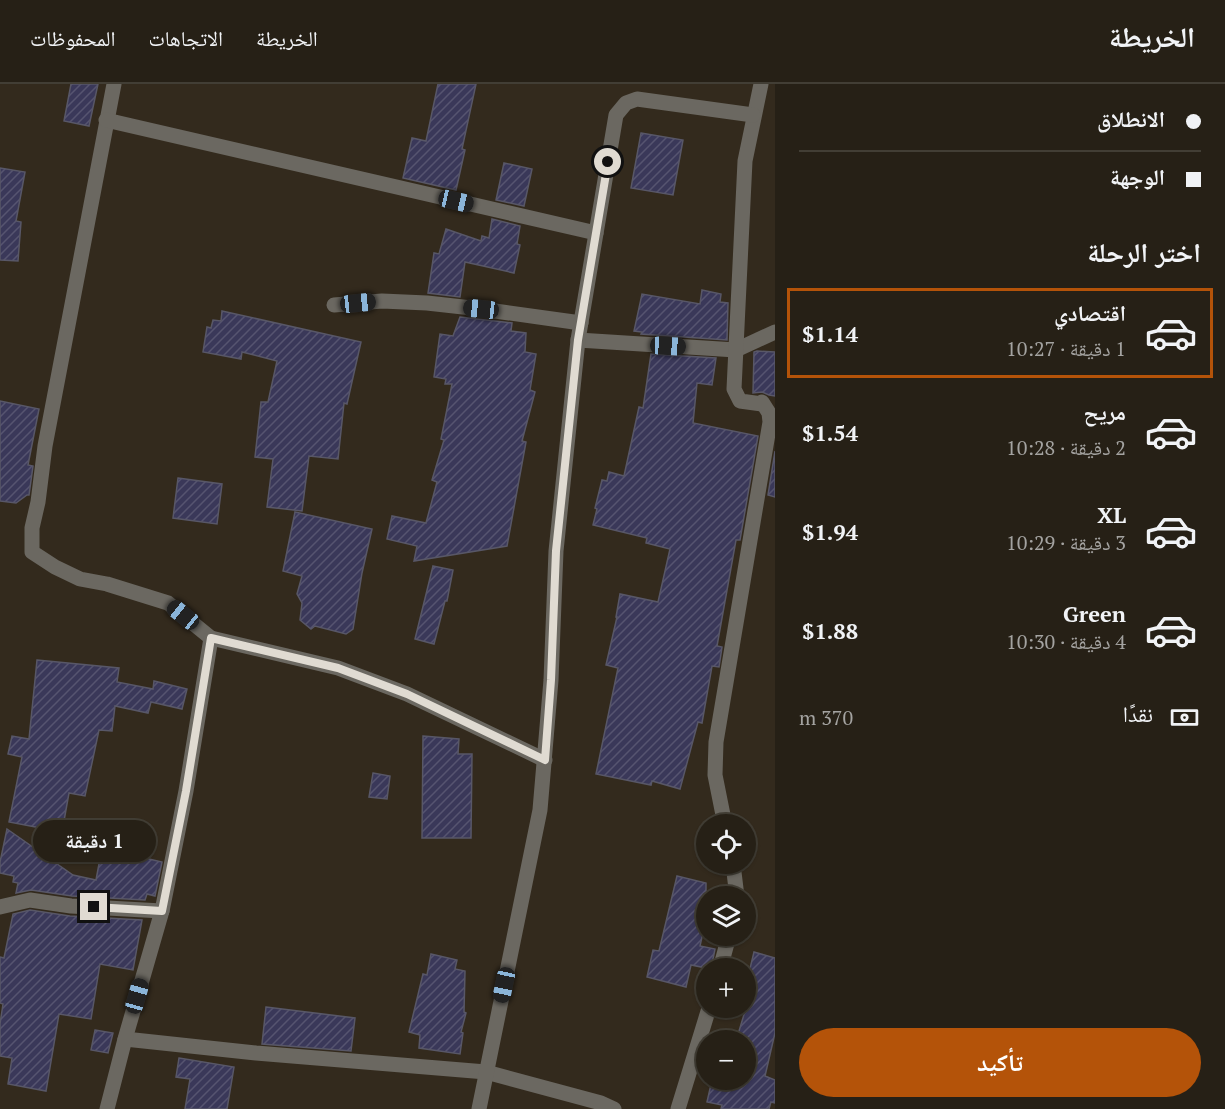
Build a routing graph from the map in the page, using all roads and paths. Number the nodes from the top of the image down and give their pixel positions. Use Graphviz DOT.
graph roads {
  1 [pos="114,84"];
  2 [pos="761,84"];
  3 [pos="753,115"];
  4 [pos="106,120"];
  5 [pos="596,233"];
  6 [pos="334,305"];
  7 [pos="581,323"];
  8 [pos="775,332"];
  9 [pos="578,340"];
  10 [pos="736,350"];
  11 [pos="211,638"];
  12 [pos="545,760"];
  13 [pos="723,814"];
  14 [pos="0,907"];
  15 [pos="162,911"];
  16 [pos="706,1018"];
  17 [pos="125,1039"];
  18 [pos="486,1072"];
  19 [pos="107,1109"];
  20 [pos="479,1109"];
  21 [pos="614,1109"];
  22 [pos="678,1109"];
  1 -- 4 [label="street"];
  2 -- 3 [label="street"];
  3 -- 5 [label="street"];
  3 -- 10 [label="street"];
  4 -- 5 [label="street"];
  4 -- 11 [label="street"];
  5 -- 7 [label="street"];
  6 -- 7 [label="street"];
  7 -- 9 [label="street"];
  8 -- 10 [label="street"];
  9 -- 10 [label="street"];
  9 -- 12 [label="street"];
  10 -- 13 [label="street"];
  11 -- 12 [label="street"];
  11 -- 15 [label="street"];
  12 -- 18 [label="street"];
  14 -- 15 [label="street"];
  15 -- 17 [label="street"];
  16 -- 22 [label="street"];
  17 -- 18 [label="street"];
  17 -- 19 [label="street"];
  18 -- 20 [label="street"];
  18 -- 21 [label="street"];
}
